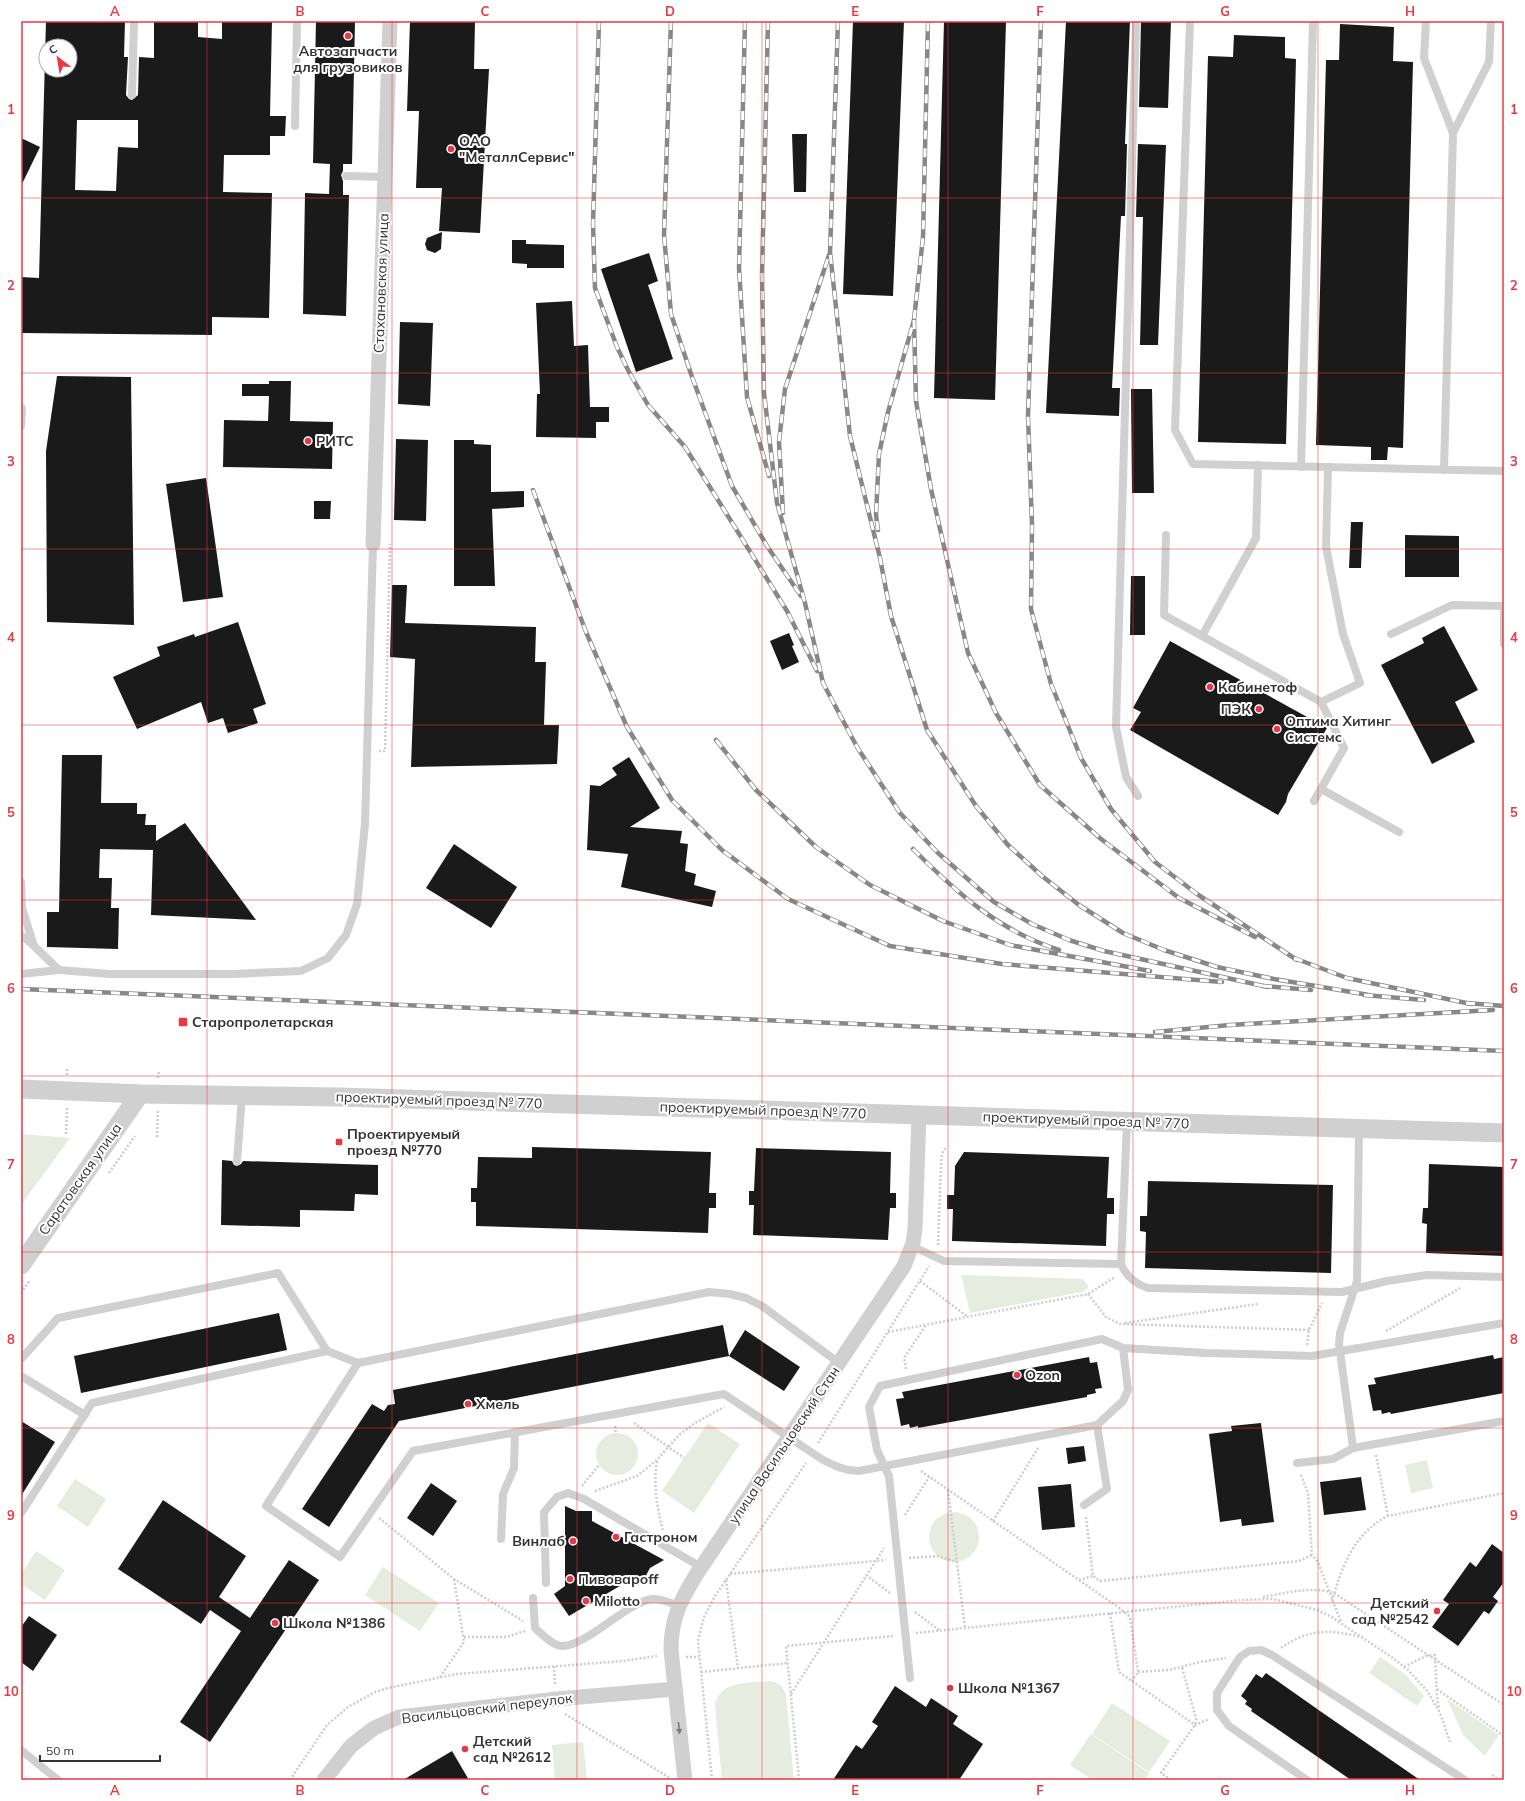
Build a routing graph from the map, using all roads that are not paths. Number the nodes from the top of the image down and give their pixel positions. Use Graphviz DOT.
graph roads {
  1 [pos="134,21"];
  2 [pos="297,21"];
  3 [pos="390,21"];
  4 [pos="1136,21"];
  5 [pos="1190,21"];
  6 [pos="1313,21"];
  7 [pos="1426,21"];
  8 [pos="1491,21"];
  9 [pos="132,95"];
  10 [pos="295,126"];
  11 [pos="1453,133"];
  12 [pos="346,176"];
  13 [pos="385,177"];
  14 [pos="21,407"];
  15 [pos="21,426"];
  16 [pos="1258,465"];
  17 [pos="1301,467"];
  18 [pos="1328,467"];
  19 [pos="1444,470"];
  20 [pos="1504,471"];
  21 [pos="1166,535"];
  22 [pos="373,544"];
  23 [pos="1504,606"];
  24 [pos="1504,610"];
  25 [pos="1391,634"];
  26 [pos="1202,636"];
  27 [pos="1504,644"];
  28 [pos="1321,702"];
  29 [pos="1321,789"];
  30 [pos="1138,796"];
  31 [pos="1314,801"];
  32 [pos="1399,832"];
  33 [pos="21,882"];
  34 [pos="21,935"];
  35 [pos="34,946"];
  36 [pos="59,970"];
  37 [pos="21,974"];
  38 [pos="21,1089"];
  39 [pos="140,1094"];
  40 [pos="242,1096"];
  41 [pos="918,1115"];
  42 [pos="1127,1122"];
  43 [pos="1359,1128"];
  44 [pos="1504,1133"];
  45 [pos="237,1161"];
  46 [pos="912,1246"];
  47 [pos="21,1265"];
  48 [pos="1123,1268"];
  49 [pos="1504,1277"];
  50 [pos="1355,1289"];
  51 [pos="1504,1323"];
  52 [pos="1123,1348"];
  53 [pos="327,1351"];
  54 [pos="1340,1351"];
  55 [pos="21,1359"];
  56 [pos="358,1363"];
  57 [pos="839,1363"];
  58 [pos="21,1376"];
  59 [pos="85,1415"];
  60 [pos="1504,1421"];
  61 [pos="1097,1425"];
  62 [pos="515,1432"];
  63 [pos="789,1437"];
  64 [pos="1353,1448"];
  65 [pos="1297,1463"];
  66 [pos="884,1466"];
  67 [pos="1084,1505"];
  68 [pos="21,1513"];
  69 [pos="501,1539"];
  70 [pos="701,1567"];
  71 [pos="546,1583"];
  72 [pos="533,1598"];
  73 [pos="679,1606"];
  74 [pos="910,1678"];
  75 [pos="675,1689"];
  76 [pos="21,1750"];
  77 [pos="58,1780"];
  78 [pos="324,1780"];
  79 [pos="685,1780"];
  80 [pos="1307,1780"];
  81 [pos="1465,1780"];
  1 -- 9 [label="lane"];
  2 -- 10 [label="lane"];
  3 -- 13 [label="street, Стахановская улица"];
  4 -- 30 [label="lane"];
  5 -- 16 [label="lane"];
  6 -- 17 [label="lane"];
  7 -- 11 [label="lane"];
  8 -- 11 [label="lane"];
  11 -- 19 [label="lane"];
  12 -- 13 [label="lane"];
  13 -- 22 [label="street, Стахановская улица"];
  14 -- 15 [label="lane"];
  16 -- 17 [label="lane"];
  16 -- 26 [label="lane"];
  17 -- 18 [label="lane"];
  18 -- 19 [label="lane"];
  18 -- 28 [label="lane"];
  19 -- 20 [label="lane"];
  21 -- 26 [label="lane"];
  22 -- 36 [label="lane"];
  23 -- 25 [label="lane"];
  24 -- 27 [label="lane"];
  26 -- 28 [label="lane"];
  28 -- 29 [label="lane"];
  29 -- 31 [label="lane"];
  29 -- 32 [label="lane"];
  33 -- 35 [label="lane"];
  34 -- 35 [label="lane"];
  35 -- 36 [label="lane"];
  36 -- 37 [label="lane"];
  38 -- 39 [label="street, проектируемый проезд № 770"];
  39 -- 40 [label="street, проектируемый проезд № 770"];
  39 -- 47 [label="street, Саратовская улица"];
  40 -- 41 [label="street, проектируемый проезд № 770"];
  40 -- 45 [label="lane"];
  41 -- 42 [label="street, проектируемый проезд № 770"];
  41 -- 46 [label="street, улица Васильцовский Стан"];
  42 -- 43 [label="street, проектируемый проезд № 770"];
  42 -- 48 [label="lane"];
  43 -- 44 [label="street, проектируемый проезд № 770"];
  43 -- 50 [label="lane"];
  46 -- 48 [label="lane"];
  46 -- 57 [label="street, улица Васильцовский Стан"];
  48 -- 50 [label="lane"];
  49 -- 50 [label="lane"];
  50 -- 54 [label="lane"];
  51 -- 54 [label="lane"];
  52 -- 54 [label="lane"];
  52 -- 61 [label="lane"];
  52 -- 66 [label="lane"];
  53 -- 55 [label="lane"];
  53 -- 56 [label="lane"];
  53 -- 59 [label="lane"];
  54 -- 64 [label="lane"];
  56 -- 57 [label="lane"];
  56 -- 62 [label="lane"];
  57 -- 63 [label="street, улица Васильцовский Стан"];
  58 -- 59 [label="lane"];
  59 -- 68 [label="lane"];
  60 -- 64 [label="lane"];
  61 -- 66 [label="lane"];
  61 -- 67 [label="lane"];
  62 -- 63 [label="lane"];
  62 -- 69 [label="lane"];
  63 -- 66 [label="lane"];
  63 -- 70 [label="street, улица Васильцовский Стан"];
  64 -- 65 [label="lane"];
  66 -- 74 [label="lane"];
  70 -- 71 [label="lane"];
  70 -- 73 [label="street, улица Васильцовский Стан"];
  72 -- 73 [label="lane"];
  73 -- 75 [label="street, улица Васильцовский Стан"];
  75 -- 78 [label="street, Васильцовский переулок"];
  75 -- 79 [label="street, улица Васильцовский Стан, one-way"];
  76 -- 77 [label="lane"];
  80 -- 81 [label="lane"];
}
